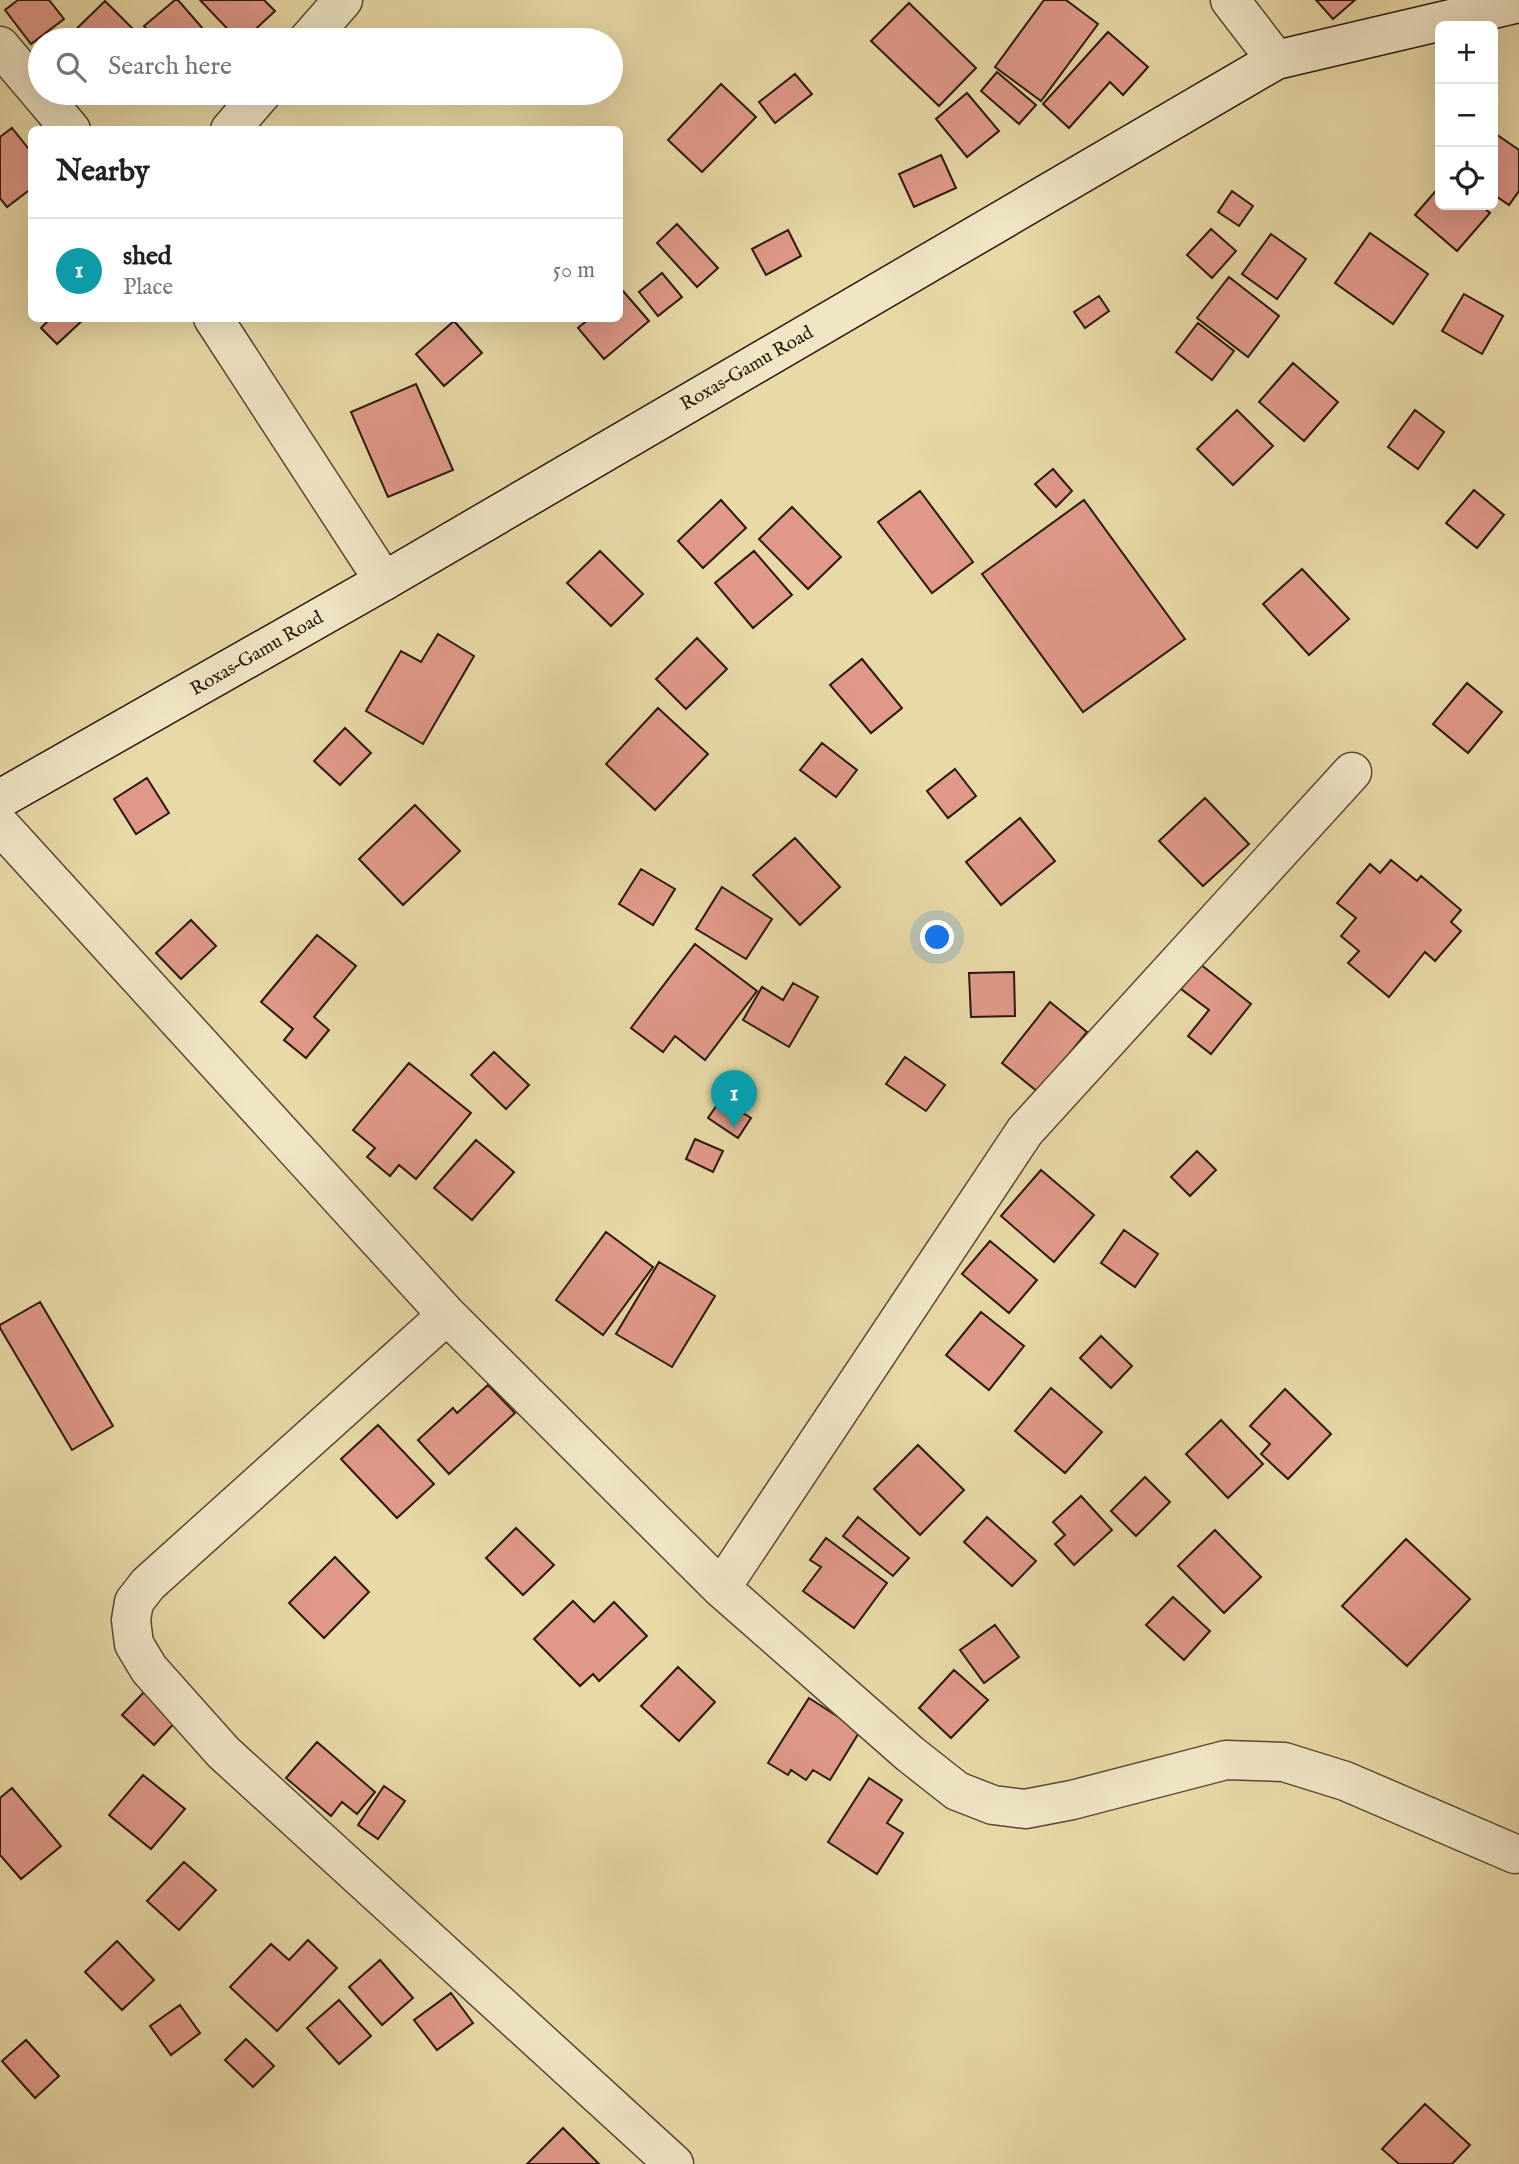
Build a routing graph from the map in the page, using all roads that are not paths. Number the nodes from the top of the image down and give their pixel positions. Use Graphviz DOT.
graph roads {
  1 [pos="343,0"];
  2 [pos="1230,0"];
  3 [pos="1519,4"];
  4 [pos="318,28"];
  5 [pos="0,46"];
  6 [pos="1276,61"];
  7 [pos="28,79"];
  8 [pos="50,105"];
  9 [pos="252,105"];
  10 [pos="68,126"];
  11 [pos="233,126"];
  12 [pos="216,322"];
  13 [pos="384,581"];
  14 [pos="1352,772"];
  15 [pos="0,799"];
  16 [pos="0,825"];
  17 [pos="447,1315"];
  18 [pos="721,1588"];
  19 [pos="1515,1854"];
  20 [pos="674,2164"];
  1 -- 4 [label="street"];
  2 -- 6 [label="street"];
  3 -- 6 [label="street, Roxas–Gamu Road"];
  5 -- 7 [label="street"];
  6 -- 13 [label="street, Roxas–Gamu Road"];
  8 -- 10 [label="street"];
  9 -- 11 [label="street"];
  12 -- 13 [label="street"];
  13 -- 15 [label="street, Roxas–Gamu Road"];
  14 -- 18 [label="street"];
  16 -- 17 [label="street"];
  17 -- 18 [label="street"];
  17 -- 20 [label="street"];
  18 -- 19 [label="street"];
}
